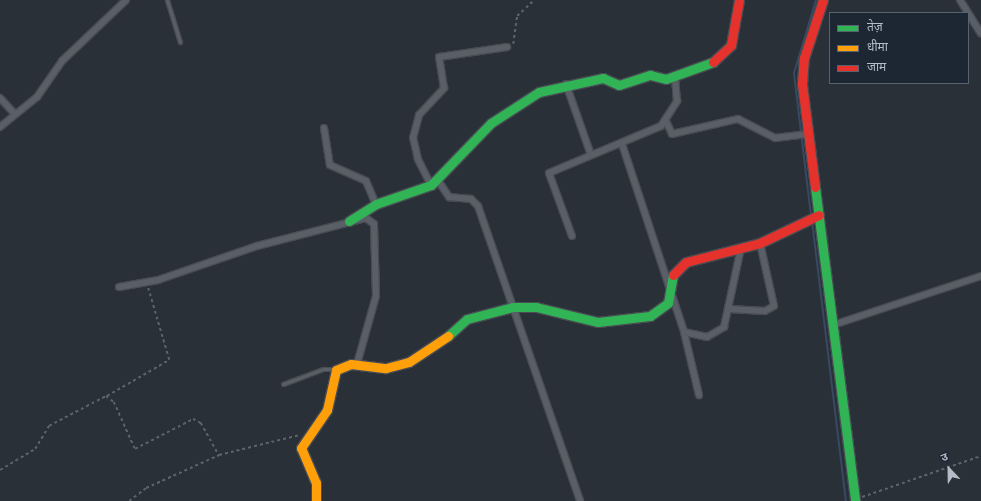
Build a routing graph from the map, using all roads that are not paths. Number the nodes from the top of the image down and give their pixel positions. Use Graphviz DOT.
graph roads {
  1 [pos="126,0"];
  2 [pos="167,0"];
  3 [pos="739,0"];
  4 [pos="823,0"];
  5 [pos="960,0"];
  6 [pos="968,12"];
  7 [pos="969,14"];
  8 [pos="981,33"];
  9 [pos="180,42"];
  10 [pos="507,47"];
  11 [pos="675,76"];
  12 [pos="566,84"];
  13 [pos="0,98"];
  14 [pos="15,114"];
  15 [pos="666,121"];
  16 [pos="0,127"];
  17 [pos="324,128"];
  18 [pos="804,135"];
  19 [pos="622,144"];
  20 [pos="591,155"];
  21 [pos="434,182"];
  22 [pos="376,204"];
  23 [pos="817,216"];
  24 [pos="349,221"];
  25 [pos="572,236"];
  26 [pos="760,243"];
  27 [pos="741,248"];
  28 [pos="981,276"];
  29 [pos="119,287"];
  30 [pos="671,295"];
  31 [pos="513,307"];
  32 [pos="729,309"];
  33 [pos="833,325"];
  34 [pos="684,332"];
  35 [pos="357,364"];
  36 [pos="336,370"];
  37 [pos="283,384"];
  38 [pos="699,395"];
  39 [pos="855,500"];
  40 [pos="316,501"];
  41 [pos="580,501"];
  1 -- 14 [label="street"];
  2 -- 9 [label="lane"];
  3 -- 11 [label="street"];
  4 -- 18 [label="street"];
  5 -- 6 [label="street"];
  7 -- 8 [label="street"];
  10 -- 21 [label="street"];
  11 -- 12 [label="street"];
  11 -- 15 [label="street"];
  12 -- 20 [label="street"];
  12 -- 21 [label="street"];
  13 -- 14 [label="street"];
  14 -- 16 [label="street"];
  15 -- 18 [label="street"];
  15 -- 19 [label="street"];
  17 -- 22 [label="street"];
  18 -- 23 [label="street"];
  19 -- 20 [label="street"];
  19 -- 30 [label="street"];
  20 -- 25 [label="street"];
  21 -- 22 [label="street"];
  21 -- 31 [label="street"];
  22 -- 24 [label="street"];
  23 -- 26 [label="street"];
  23 -- 33 [label="street"];
  24 -- 29 [label="street"];
  24 -- 35 [label="street"];
  26 -- 27 [label="street"];
  26 -- 32 [label="street"];
  27 -- 30 [label="street"];
  27 -- 32 [label="street"];
  28 -- 33 [label="street"];
  30 -- 31 [label="street"];
  30 -- 34 [label="street"];
  31 -- 35 [label="street"];
  31 -- 41 [label="street"];
  32 -- 34 [label="street"];
  33 -- 39 [label="street"];
  34 -- 38 [label="street"];
  35 -- 36 [label="street"];
  36 -- 37 [label="lane"];
  36 -- 40 [label="street"];
}
